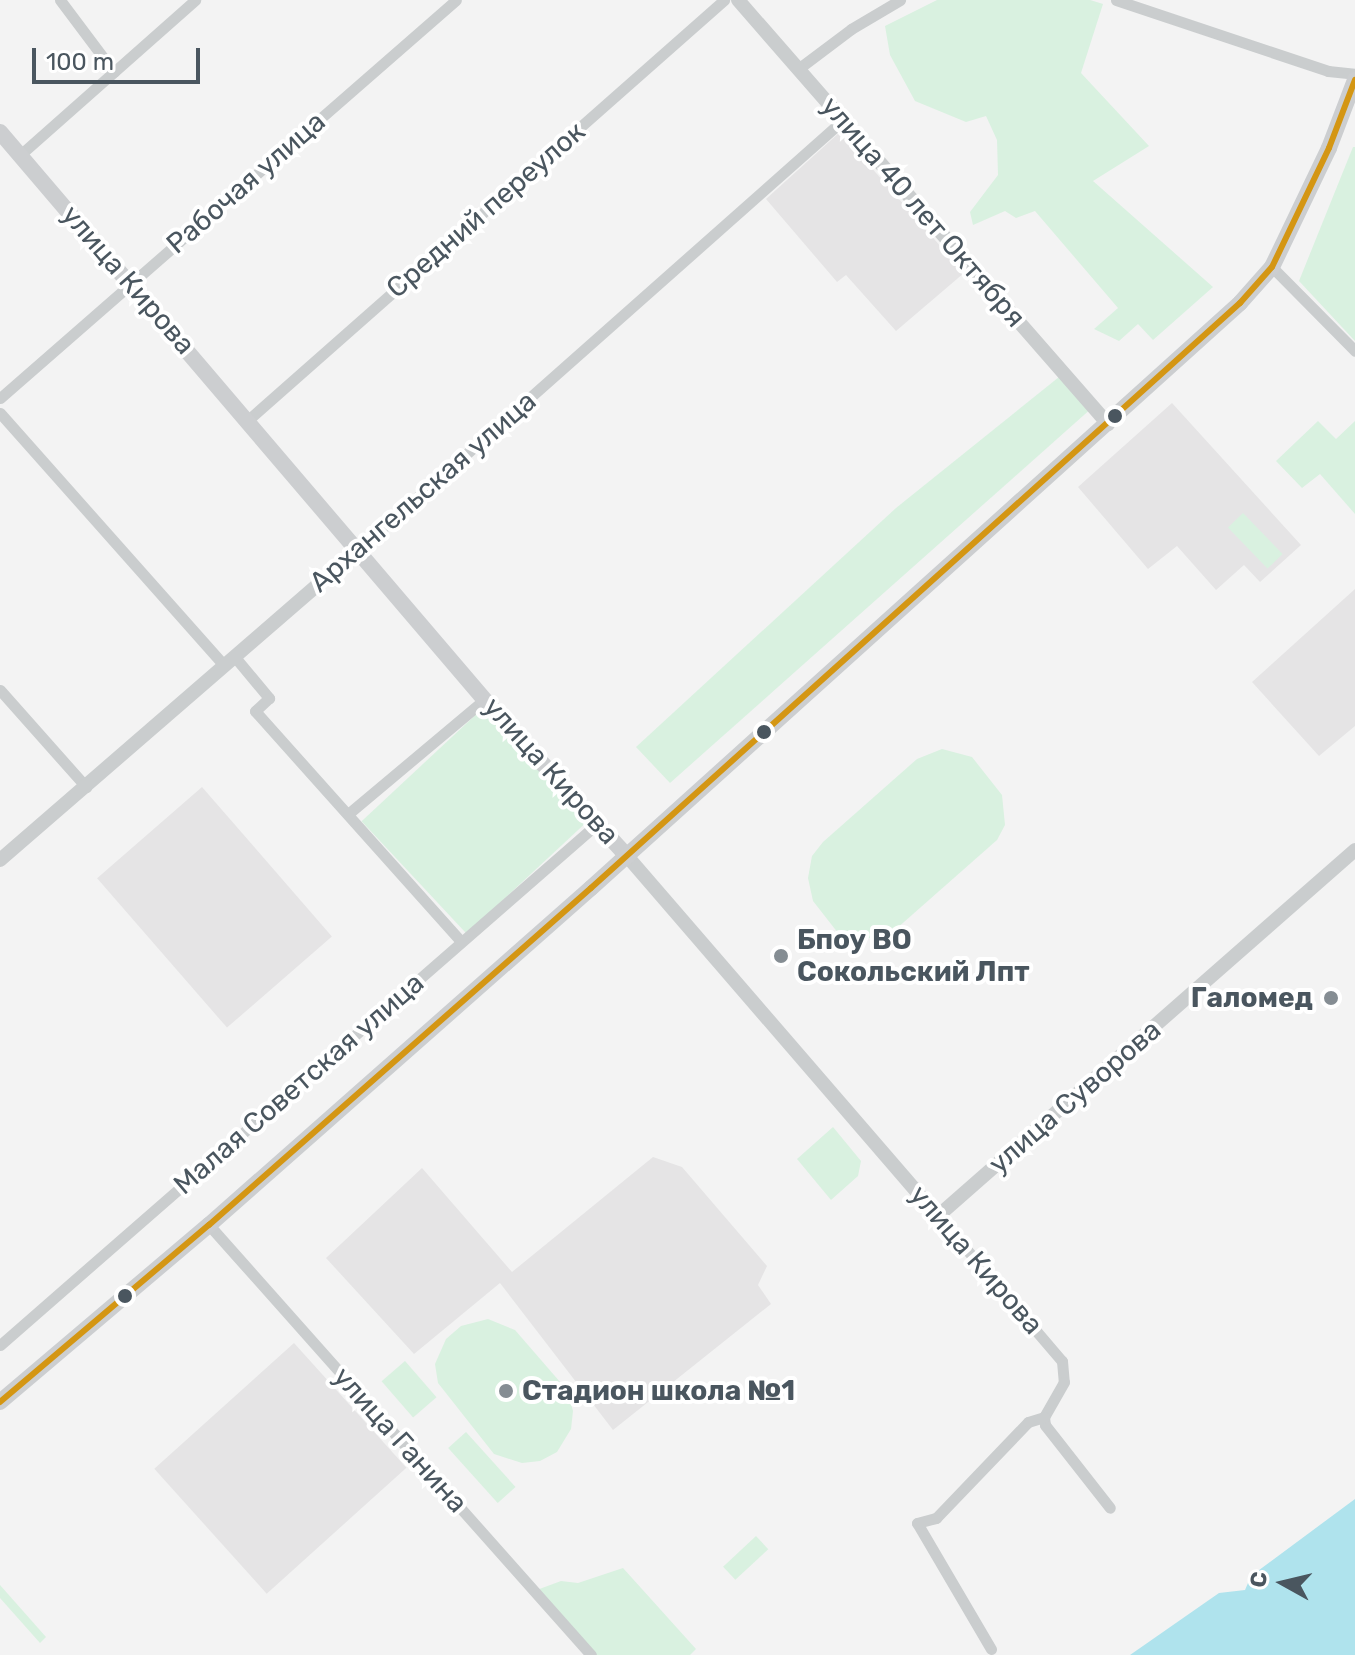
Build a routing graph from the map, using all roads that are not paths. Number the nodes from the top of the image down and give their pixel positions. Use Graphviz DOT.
graph roads {
  1 [pos="60,0"];
  2 [pos="195,0"];
  3 [pos="456,0"];
  4 [pos="724,0"];
  5 [pos="738,0"];
  6 [pos="900,0"];
  7 [pos="1116,0"];
  8 [pos="798,69"];
  9 [pos="114,72"];
  10 [pos="1355,74"];
  11 [pos="1355,80"];
  12 [pos="843,120"];
  13 [pos="0,132"];
  14 [pos="20,155"];
  15 [pos="1272,267"];
  16 [pos="131,284"];
  17 [pos="1355,351"];
  18 [pos="0,398"];
  19 [pos="0,413"];
  20 [pos="248,420"];
  21 [pos="1108,424"];
  22 [pos="358,550"];
  23 [pos="229,660"];
  24 [pos="0,690"];
  25 [pos="485,699"];
  26 [pos="86,787"];
  27 [pos="348,814"];
  28 [pos="598,823"];
  29 [pos="1355,850"];
  30 [pos="627,856"];
  31 [pos="0,860"];
  32 [pos="461,941"];
  33 [pos="938,1216"];
  34 [pos="209,1225"];
  35 [pos="0,1345"];
  36 [pos="0,1402"];
  37 [pos="1044,1417"];
  38 [pos="1110,1508"];
  39 [pos="991,1649"];
  40 [pos="591,1655"];
  1 -- 9 [label="street"];
  2 -- 9 [label="street"];
  3 -- 16 [label="street, Рабочая улица"];
  4 -- 20 [label="street, Средний переулок"];
  5 -- 8 [label="street, улица 40 лет Октября"];
  6 -- 8 [label="street"];
  7 -- 10 [label="street"];
  8 -- 12 [label="street, улица 40 лет Октября"];
  9 -- 14 [label="street"];
  11 -- 15 [label="main road"];
  12 -- 21 [label="street, улица 40 лет Октября"];
  12 -- 22 [label="street, Архангельская улица"];
  13 -- 14 [label="main road, улица Кирова"];
  14 -- 16 [label="main road, улица Кирова"];
  15 -- 17 [label="street"];
  15 -- 21 [label="main road"];
  16 -- 18 [label="street, Рабочая улица"];
  16 -- 20 [label="main road, улица Кирова"];
  19 -- 23 [label="street"];
  20 -- 22 [label="main road, улица Кирова"];
  21 -- 30 [label="main road"];
  22 -- 23 [label="street, Архангельская улица"];
  22 -- 25 [label="main road, улица Кирова"];
  23 -- 26 [label="street, Архангельская улица"];
  23 -- 27 [label="street"];
  24 -- 26 [label="street"];
  25 -- 27 [label="street"];
  25 -- 28 [label="main road, улица Кирова"];
  26 -- 31 [label="street, Архангельская улица"];
  27 -- 32 [label="street"];
  28 -- 30 [label="main road, улица Кирова"];
  28 -- 32 [label="street, Малая Советская улица"];
  29 -- 33 [label="street, улица Суворова"];
  30 -- 33 [label="street, улица Кирова"];
  30 -- 34 [label="main road"];
  32 -- 35 [label="street, Малая Советская улица"];
  33 -- 37 [label="street, улица Кирова"];
  34 -- 36 [label="main road"];
  34 -- 40 [label="street, улица Ганина"];
  37 -- 38 [label="street"];
  37 -- 39 [label="street"];
}
